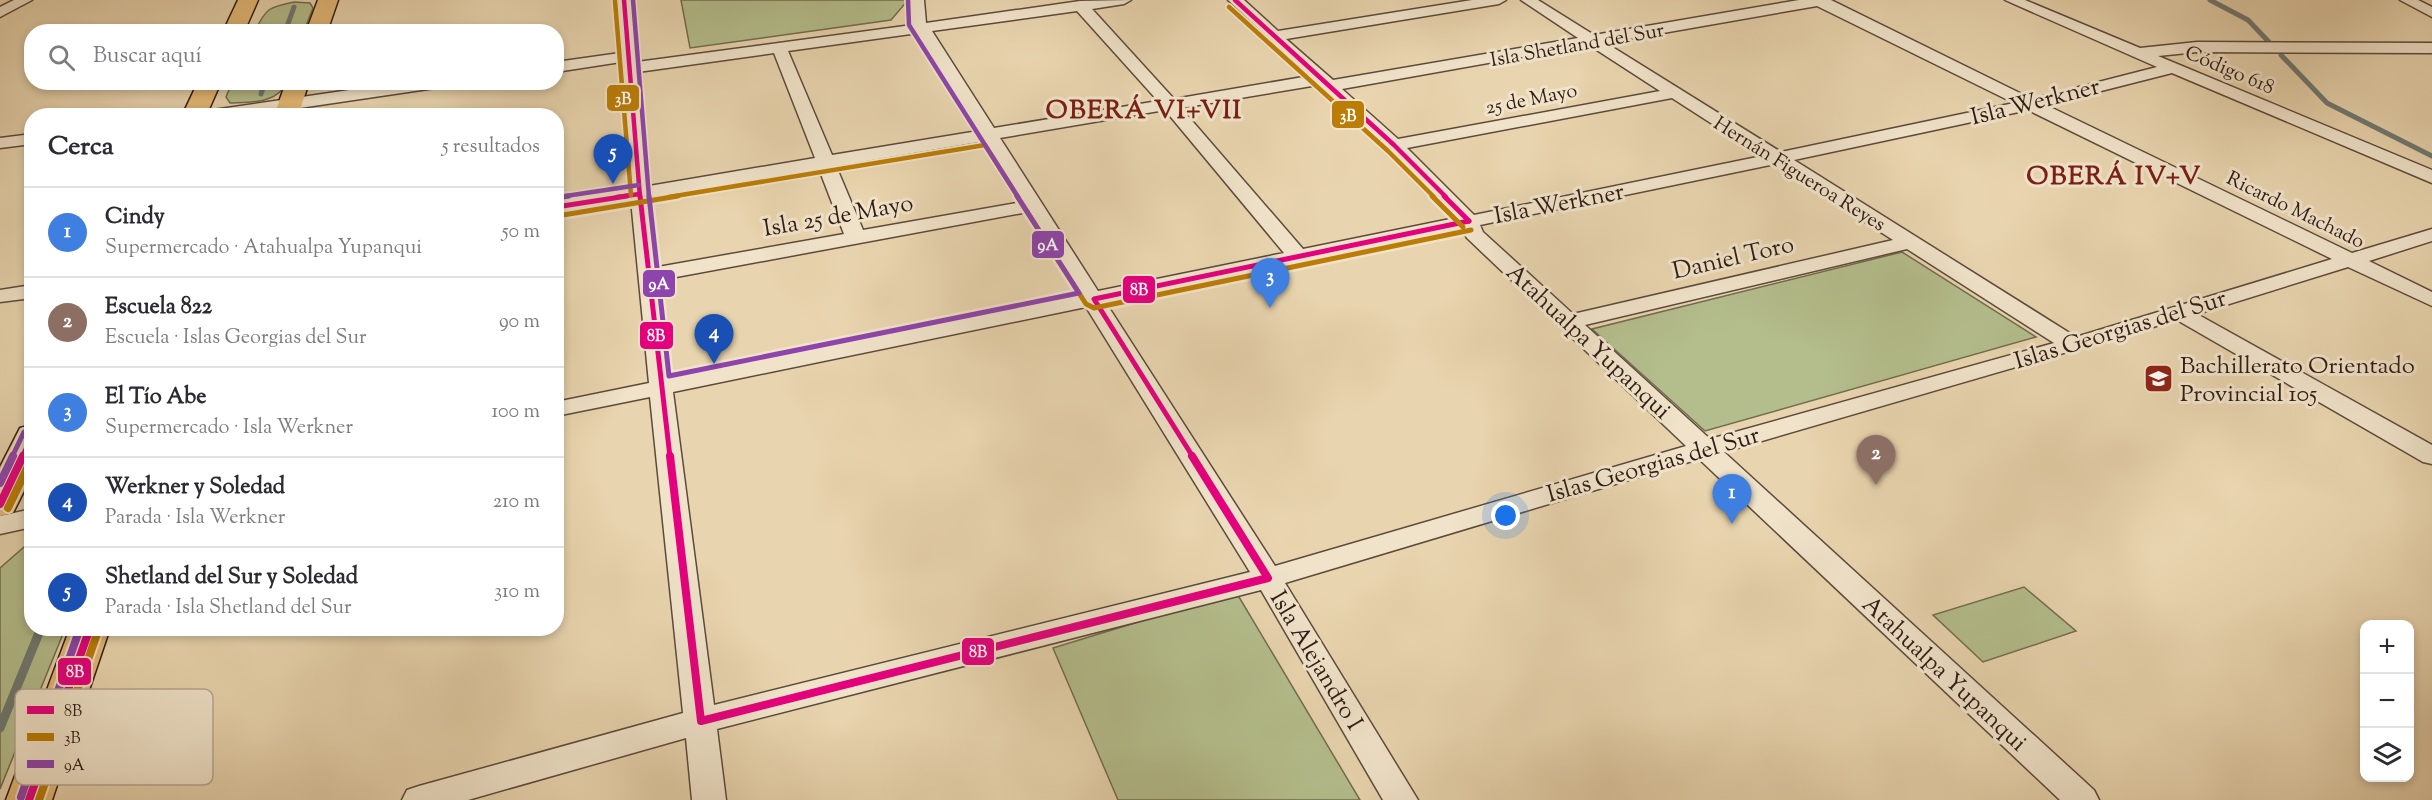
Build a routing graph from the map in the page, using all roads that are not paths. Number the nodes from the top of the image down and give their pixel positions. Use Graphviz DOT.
graph roads {
  1 [pos="25,0"];
  2 [pos="248,0"];
  3 [pos="328,0"];
  4 [pos="624,0"];
  5 [pos="917,0"];
  6 [pos="1124,0"];
  7 [pos="1235,0"];
  8 [pos="1499,0"];
  9 [pos="1528,0"];
  10 [pos="1820,0"];
  11 [pos="2012,0"];
  12 [pos="2407,0"];
  13 [pos="1080,6"];
  14 [pos="0,13"];
  15 [pos="2432,13"];
  16 [pos="237,24"];
  17 [pos="319,24"];
  18 [pos="923,27"];
  19 [pos="1274,36"];
  20 [pos="1593,41"];
  21 [pos="779,47"];
  22 [pos="2432,48"];
  23 [pos="2139,53"];
  24 [pos="630,62"];
  25 [pos="564,66"];
  26 [pos="2173,68"];
  27 [pos="1326,82"];
  28 [pos="206,90"];
  29 [pos="378,90"];
  30 [pos="1674,93"];
  31 [pos="291,101"];
  32 [pos="1170,105"];
  33 [pos="2031,105"];
  34 [pos="198,108"];
  35 [pos="251,108"];
  36 [pos="989,135"];
  37 [pos="24,140"];
  38 [pos="0,143"];
  39 [pos="1394,145"];
  40 [pos="1778,158"];
  41 [pos="826,163"];
  42 [pos="2432,177"];
  43 [pos="640,194"];
  44 [pos="1035,205"];
  45 [pos="564,206"];
  46 [pos="1469,221"];
  47 [pos="2432,235"];
  48 [pos="856,238"];
  49 [pos="1910,242"];
  50 [pos="1298,257"];
  51 [pos="2349,260"];
  52 [pos="650,275"];
  53 [pos="24,292"];
  54 [pos="0,296"];
  55 [pos="1094,299"];
  56 [pos="2432,300"];
  57 [pos="2178,312"];
  58 [pos="1568,322"];
  59 [pos="2073,345"];
  60 [pos="661,387"];
  61 [pos="564,407"];
  62 [pos="1704,449"];
  63 [pos="24,453"];
  64 [pos="2432,456"];
  65 [pos="0,504"];
  66 [pos="24,520"];
  67 [pos="0,525"];
  68 [pos="1268,578"];
  69 [pos="87,636"];
  70 [pos="68,689"];
  71 [pos="700,721"];
  72 [pos="34,785"];
  73 [pos="29,800"];
  74 [pos="418,800"];
  75 [pos="709,800"];
  76 [pos="1401,800"];
  77 [pos="2082,800"];
  1 -- 14 [label="street"];
  2 -- 16 [label="main road"];
  3 -- 17 [label="main road"];
  4 -- 24 [label="street"];
  5 -- 18 [label="street, Isla Alejandro I"];
  6 -- 13 [label="street"];
  7 -- 19 [label="street, Atahualpa Yupanqui"];
  8 -- 19 [label="street"];
  9 -- 20 [label="street, Hernán Figueroa Reyes"];
  10 -- 20 [label="street, Isla Shetland del Sur"];
  10 -- 33 [label="street, Ricardo Machado"];
  11 -- 23 [label="street, Código 618"];
  12 -- 15 [label="street"];
  13 -- 18 [label="street"];
  13 -- 32 [label="street"];
  18 -- 21 [label="street"];
  18 -- 36 [label="street, Isla Alejandro I"];
  19 -- 27 [label="street, Atahualpa Yupanqui"];
  20 -- 27 [label="street, Isla Shetland del Sur"];
  20 -- 30 [label="street, Hernán Figueroa Reyes"];
  21 -- 24 [label="street"];
  21 -- 41 [label="street"];
  22 -- 23 [label="street"];
  23 -- 26 [label="street, Código 618"];
  24 -- 25 [label="street"];
  24 -- 43 [label="street"];
  26 -- 33 [label="street, Isla Werkner"];
  26 -- 42 [label="street, Código 618"];
  27 -- 32 [label="street, Isla Shetland del Sur"];
  27 -- 39 [label="street, Atahualpa Yupanqui"];
  28 -- 34 [label="main road"];
  29 -- 31 [label="street"];
  30 -- 39 [label="street, 25 de Mayo"];
  30 -- 40 [label="street, Hernán Figueroa Reyes"];
  31 -- 35 [label="street"];
  32 -- 36 [label="street, Isla Shetland del Sur"];
  32 -- 50 [label="street"];
  33 -- 40 [label="street, Isla Werkner"];
  33 -- 51 [label="street, Ricardo Machado"];
  36 -- 41 [label="street, Isla Shetland del Sur"];
  36 -- 44 [label="street, Isla Alejandro I"];
  37 -- 38 [label="street"];
  39 -- 46 [label="street, Atahualpa Yupanqui"];
  40 -- 46 [label="street, Isla Werkner"];
  40 -- 49 [label="street, Hernán Figueroa Reyes"];
  41 -- 43 [label="street, Isla Shetland del Sur"];
  41 -- 48 [label="street"];
  43 -- 45 [label="street, Isla Shetland del Sur"];
  43 -- 52 [label="street"];
  44 -- 48 [label="street, Isla 25 de Mayo"];
  44 -- 55 [label="street, Isla Alejandro I"];
  46 -- 50 [label="street, Isla Werkner"];
  46 -- 58 [label="street, Atahualpa Yupanqui"];
  47 -- 51 [label="street, Islas Georgias del Sur"];
  48 -- 52 [label="street, Isla 25 de Mayo"];
  49 -- 58 [label="street, Daniel Toro"];
  49 -- 59 [label="street, Hernán Figueroa Reyes"];
  50 -- 55 [label="street, Isla Werkner"];
  51 -- 56 [label="street, Ricardo Machado"];
  51 -- 57 [label="street, Islas Georgias del Sur"];
  52 -- 60 [label="street"];
  53 -- 54 [label="street"];
  55 -- 60 [label="street, Isla Werkner"];
  55 -- 68 [label="street, Isla Alejandro I"];
  57 -- 59 [label="street, Islas Georgias del Sur"];
  57 -- 64 [label="street"];
  58 -- 62 [label="street, Atahualpa Yupanqui"];
  59 -- 62 [label="street, Islas Georgias del Sur"];
  60 -- 61 [label="street, Isla Werkner"];
  60 -- 71 [label="street"];
  62 -- 68 [label="street, Islas Georgias del Sur"];
  62 -- 77 [label="street, Atahualpa Yupanqui"];
  63 -- 65 [label="main road"];
  66 -- 67 [label="street"];
  68 -- 71 [label="street, Islas Georgias del Sur"];
  68 -- 76 [label="street, Isla Alejandro I"];
  69 -- 70 [label="main road"];
  71 -- 74 [label="street, Islas Georgias del Sur"];
  71 -- 75 [label="street"];
  72 -- 73 [label="main road"];
}
